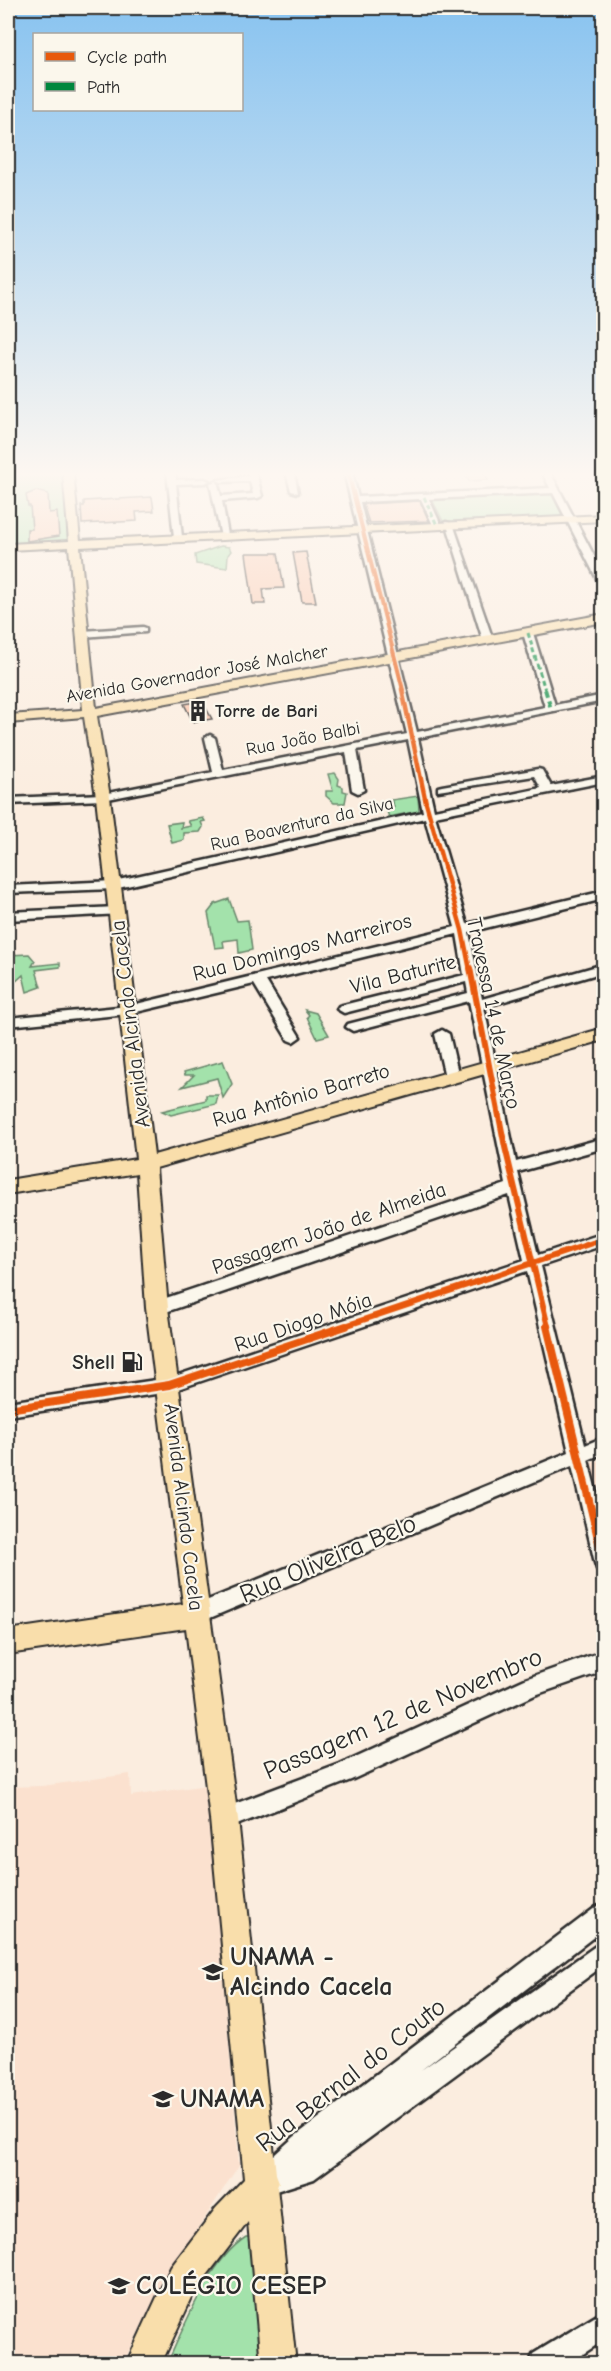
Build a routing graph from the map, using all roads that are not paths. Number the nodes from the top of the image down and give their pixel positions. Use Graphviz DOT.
graph roads {
  1 [pos="78,583"];
  2 [pos="376,583"];
  3 [pos="469,583"];
  4 [pos="603,618"];
  5 [pos="143,630"];
  6 [pos="528,633"];
  7 [pos="83,634"];
  8 [pos="488,640"];
  9 [pos="394,657"];
  10 [pos="603,699"];
  11 [pos="550,709"];
  12 [pos="90,713"];
  13 [pos="8,719"];
  14 [pos="411,736"];
  15 [pos="210,738"];
  16 [pos="351,748"];
  17 [pos="219,774"];
  18 [pos="603,779"];
  19 [pos="442,789"];
  20 [pos="358,790"];
  21 [pos="547,790"];
  22 [pos="103,797"];
  23 [pos="8,801"];
  24 [pos="429,814"];
  25 [pos="114,885"];
  26 [pos="8,890"];
  27 [pos="603,895"];
  28 [pos="117,911"];
  29 [pos="8,916"];
  30 [pos="462,930"];
  31 [pos="603,968"];
  32 [pos="471,977"];
  33 [pos="258,979"];
  34 [pos="476,1000"];
  35 [pos="344,1009"];
  36 [pos="128,1010"];
  37 [pos="8,1022"];
  38 [pos="353,1026"];
  39 [pos="442,1034"];
  40 [pos="603,1034"];
  41 [pos="293,1037"];
  42 [pos="489,1066"];
  43 [pos="452,1077"];
  44 [pos="603,1143"];
  45 [pos="146,1164"];
  46 [pos="510,1169"];
  47 [pos="8,1187"];
  48 [pos="514,1187"];
  49 [pos="603,1239"];
  50 [pos="531,1262"];
  51 [pos="157,1308"];
  52 [pos="169,1385"];
  53 [pos="8,1409"];
  54 [pos="603,1445"];
  55 [pos="576,1455"];
  56 [pos="603,1563"];
  57 [pos="198,1614"];
  58 [pos="8,1642"];
  59 [pos="603,1661"];
  60 [pos="224,1819"];
  61 [pos="603,1915"];
  62 [pos="603,1951"];
  63 [pos="262,2182"];
  64 [pos="603,2324"];
  65 [pos="143,2364"];
  66 [pos="279,2364"];
  67 [pos="543,2364"];
  1 -- 7 [label="main road, Avenida Alcindo Cacela"];
  2 -- 9 [label="street, Travessa 14 de Março"];
  3 -- 8 [label="street"];
  4 -- 6 [label="main road, Avenida Governador José Malcher"];
  5 -- 7 [label="street"];
  6 -- 8 [label="main road, Avenida Governador José Malcher"];
  6 -- 11 [label="street"];
  7 -- 12 [label="main road, Avenida Alcindo Cacela"];
  8 -- 9 [label="main road, Avenida Governador José Malcher"];
  9 -- 12 [label="main road, Avenida Governador José Malcher"];
  9 -- 14 [label="street, Travessa 14 de Março"];
  10 -- 11 [label="street, Rua João Balbi"];
  11 -- 14 [label="street, Rua João Balbi"];
  12 -- 13 [label="main road, Avenida Governador José Malcher"];
  12 -- 22 [label="main road, Avenida Alcindo Cacela"];
  14 -- 16 [label="street, Rua João Balbi"];
  14 -- 24 [label="street, Travessa 14 de Março"];
  15 -- 17 [label="street"];
  16 -- 17 [label="street, Rua João Balbi"];
  16 -- 20 [label="street"];
  17 -- 22 [label="street, Rua João Balbi"];
  18 -- 21 [label="street, Rua Boaventura da Silva"];
  19 -- 21 [label="street"];
  21 -- 24 [label="street, Rua Boaventura da Silva"];
  22 -- 23 [label="street, Rua João Balbi"];
  22 -- 25 [label="main road, Avenida Alcindo Cacela"];
  24 -- 25 [label="street, Rua Boaventura da Silva"];
  24 -- 30 [label="street, Travessa 14 de Março"];
  25 -- 26 [label="street, Rua Boaventura da Silva"];
  25 -- 28 [label="main road, Avenida Alcindo Cacela"];
  27 -- 30 [label="street, Rua Domingos Marreiros"];
  28 -- 29 [label="street"];
  28 -- 36 [label="main road, Avenida Alcindo Cacela"];
  30 -- 32 [label="street, Travessa 14 de Março"];
  30 -- 33 [label="street, Rua Domingos Marreiros"];
  31 -- 34 [label="street"];
  32 -- 34 [label="street, Travessa 14 de Março"];
  32 -- 35 [label="street, Vila Baturite"];
  33 -- 36 [label="street, Rua Domingos Marreiros"];
  33 -- 41 [label="street"];
  34 -- 38 [label="street"];
  34 -- 42 [label="street, Travessa 14 de Março"];
  36 -- 37 [label="street, Rua Domingos Marreiros"];
  36 -- 45 [label="main road, Avenida Alcindo Cacela"];
  39 -- 43 [label="street"];
  40 -- 42 [label="main road, Rua Antônio Barreto"];
  42 -- 43 [label="main road, Rua Antônio Barreto"];
  42 -- 46 [label="street, Travessa 14 de Março"];
  43 -- 45 [label="main road, Rua Antônio Barreto"];
  44 -- 46 [label="street"];
  45 -- 47 [label="main road, Rua Antônio Barreto"];
  45 -- 51 [label="main road, Avenida Alcindo Cacela"];
  46 -- 48 [label="street, Travessa 14 de Março"];
  48 -- 50 [label="street, Travessa 14 de Março"];
  48 -- 51 [label="street, Passagem João de Almeida"];
  49 -- 50 [label="street, Rua Diogo Móia"];
  50 -- 52 [label="street, Rua Diogo Móia"];
  50 -- 55 [label="street, Travessa 14 de Março"];
  51 -- 52 [label="main road, Avenida Alcindo Cacela"];
  52 -- 53 [label="street, Rua Diogo Móia"];
  52 -- 57 [label="main road, Avenida Alcindo Cacela"];
  54 -- 55 [label="street, Rua Oliveira Belo"];
  55 -- 56 [label="street, Travessa 14 de Março"];
  55 -- 57 [label="street, Rua Oliveira Belo"];
  57 -- 58 [label="main road, Rua Oliveira Belo"];
  57 -- 60 [label="main road, Avenida Alcindo Cacela"];
  59 -- 60 [label="street, Passagem 12 de Novembro"];
  60 -- 63 [label="main road, Avenida Alcindo Cacela"];
  61 -- 63 [label="street, Rua Bernal do Couto"];
  62 -- 63 [label="street, Rua Bernal do Couto"];
  63 -- 65 [label="main road"];
  63 -- 66 [label="main road, Avenida Alcindo Cacela"];
  64 -- 67 [label="street"];
}
